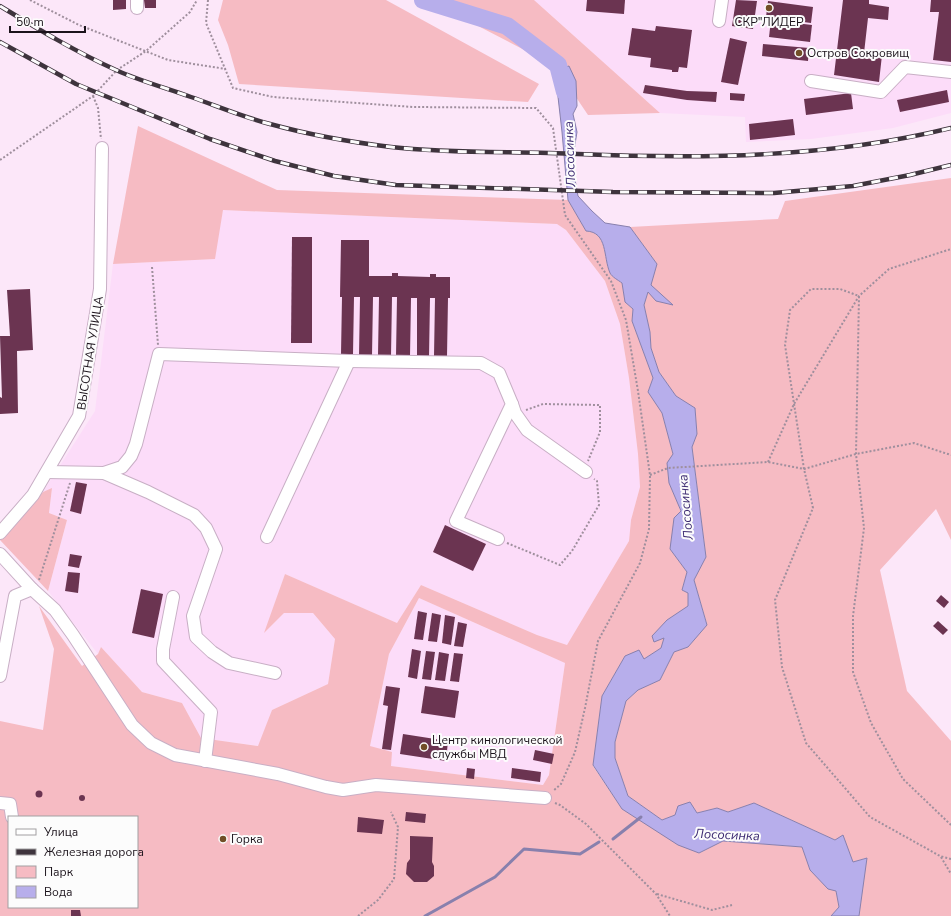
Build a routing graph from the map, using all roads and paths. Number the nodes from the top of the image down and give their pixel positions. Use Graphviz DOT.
graph roads {
  1 [pos="30,0"];
  2 [pos="197,0"];
  3 [pos="208,0"];
  4 [pos="722,0"];
  5 [pos="719,21"];
  6 [pos="146,51"];
  7 [pos="226,69"];
  8 [pos="951,72"];
  9 [pos="811,81"];
  10 [pos="93,96"];
  11 [pos="102,148"];
  12 [pos="0,160"];
  13 [pos="951,249"];
  14 [pos="152,267"];
  15 [pos="859,296"];
  16 [pos="159,354"];
  17 [pos="349,361"];
  18 [pos="794,404"];
  19 [pos="514,409"];
  20 [pos="856,454"];
  21 [pos="951,455"];
  22 [pos="768,462"];
  23 [pos="804,469"];
  24 [pos="47,472"];
  25 [pos="73,472"];
  26 [pos="586,472"];
  27 [pos="104,473"];
  28 [pos="650,475"];
  29 [pos="0,533"];
  30 [pos="267,537"];
  31 [pos="498,539"];
  32 [pos="0,554"];
  33 [pos="32,588"];
  34 [pos="173,597"];
  35 [pos="275,673"];
  36 [pos="0,676"];
  37 [pos="205,761"];
  38 [pos="544,798"];
  39 [pos="0,803"];
  40 [pos="391,812"];
  41 [pos="12,816"];
  42 [pos="951,825"];
  43 [pos="940,856"];
  44 [pos="951,859"];
  45 [pos="951,874"];
  46 [pos="656,894"];
  47 [pos="732,905"];
  48 [pos="358,916"];
  49 [pos="670,916"];
  1 -- 6 [label="path"];
  2 -- 6 [label="path"];
  3 -- 7 [label="path"];
  4 -- 5 [label="lane"];
  6 -- 7 [label="path"];
  6 -- 10 [label="path"];
  7 -- 28 [label="path"];
  8 -- 9 [label="lane"];
  10 -- 11 [label="path"];
  10 -- 12 [label="path"];
  11 -- 24 [label="lane, ВЫСОТНАЯ УЛИЦА"];
  13 -- 15 [label="path"];
  14 -- 16 [label="path"];
  15 -- 18 [label="path"];
  15 -- 18 [label="path"];
  15 -- 20 [label="path"];
  16 -- 17 [label="lane"];
  16 -- 27 [label="lane"];
  17 -- 19 [label="lane"];
  17 -- 30 [label="lane"];
  18 -- 22 [label="path"];
  18 -- 23 [label="path"];
  19 -- 26 [label="lane"];
  19 -- 26 [label="path"];
  19 -- 31 [label="lane"];
  20 -- 21 [label="path"];
  20 -- 23 [label="path"];
  20 -- 42 [label="path"];
  22 -- 23 [label="path"];
  22 -- 28 [label="path"];
  23 -- 43 [label="path"];
  24 -- 25 [label="lane"];
  24 -- 29 [label="lane, ВЫСОТНАЯ УЛИЦА"];
  25 -- 27 [label="lane"];
  25 -- 33 [label="path"];
  26 -- 31 [label="path"];
  27 -- 35 [label="lane"];
  28 -- 38 [label="path"];
  32 -- 33 [label="lane"];
  33 -- 36 [label="lane"];
  33 -- 37 [label="lane"];
  34 -- 37 [label="lane"];
  37 -- 38 [label="lane"];
  38 -- 46 [label="path"];
  39 -- 41 [label="lane"];
  40 -- 48 [label="path"];
  43 -- 44 [label="path"];
  43 -- 45 [label="path"];
  46 -- 47 [label="path"];
  46 -- 49 [label="path"];
}
